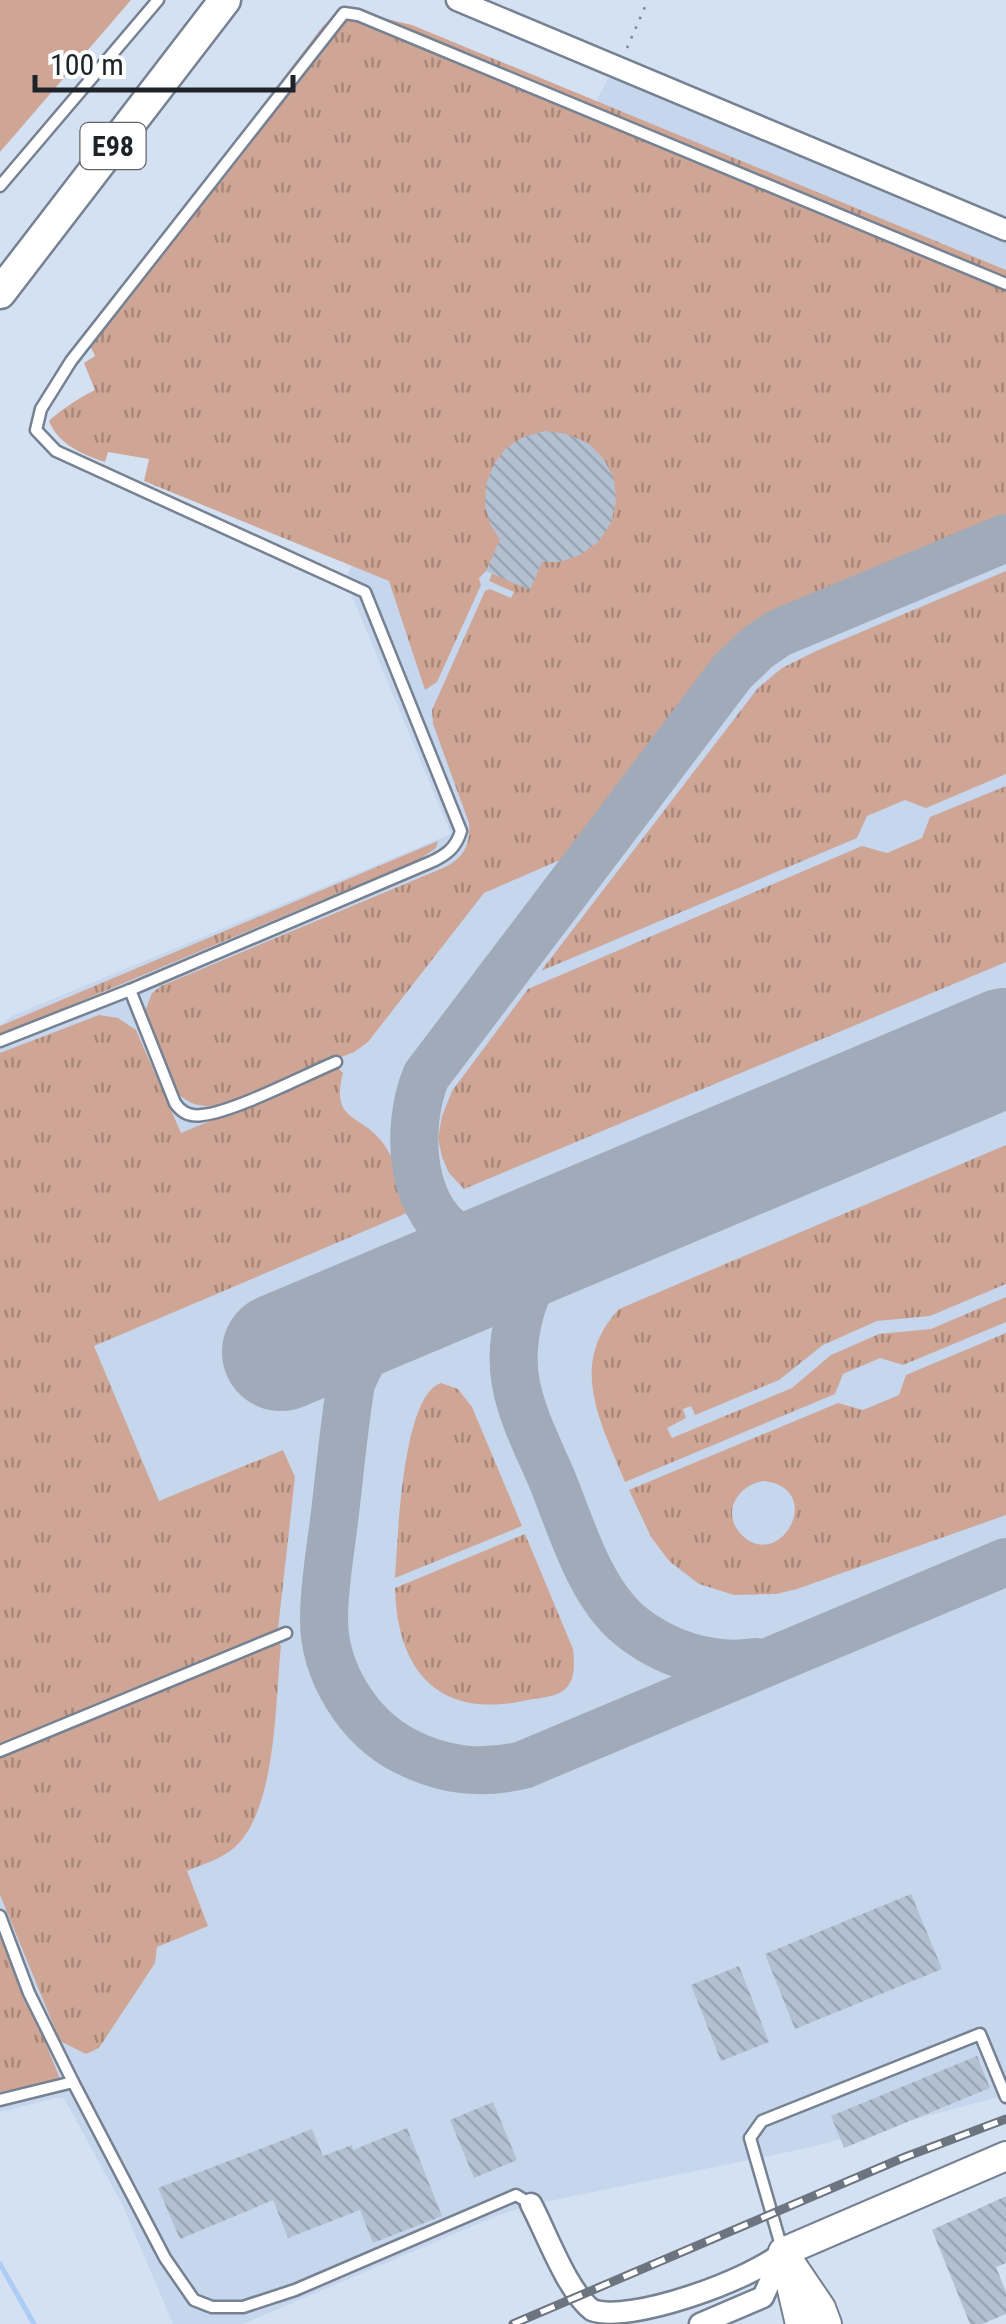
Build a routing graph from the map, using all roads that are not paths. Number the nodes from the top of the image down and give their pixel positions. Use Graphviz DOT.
graph roads {
  1 [pos="158,0"];
  2 [pos="225,0"];
  3 [pos="457,0"];
  4 [pos="0,186"];
  5 [pos="1006,230"];
  6 [pos="1006,284"];
  7 [pos="0,293"];
  8 [pos="130,990"];
  9 [pos="0,1041"];
  10 [pos="336,1062"];
  11 [pos="286,1633"];
  12 [pos="0,1750"];
  13 [pos="0,1916"];
  14 [pos="73,2082"];
  15 [pos="1006,2097"];
  16 [pos="0,2100"];
  17 [pos="1006,2156"];
  18 [pos="531,2204"];
  19 [pos="783,2252"];
  20 [pos="700,2324"];
  21 [pos="800,2324"];
  22 [pos="827,2324"];
  1 -- 4 [label="lane"];
  2 -- 7 [label="main road, E98"];
  3 -- 5 [label="street"];
  6 -- 8 [label="lane"];
  8 -- 9 [label="lane"];
  8 -- 10 [label="lane"];
  11 -- 12 [label="lane"];
  13 -- 14 [label="lane"];
  14 -- 16 [label="lane"];
  14 -- 18 [label="lane"];
  15 -- 19 [label="lane"];
  17 -- 19 [label="street"];
  18 -- 19 [label="street"];
  19 -- 20 [label="street"];
  19 -- 21 [label="street"];
  19 -- 22 [label="street"];
}
